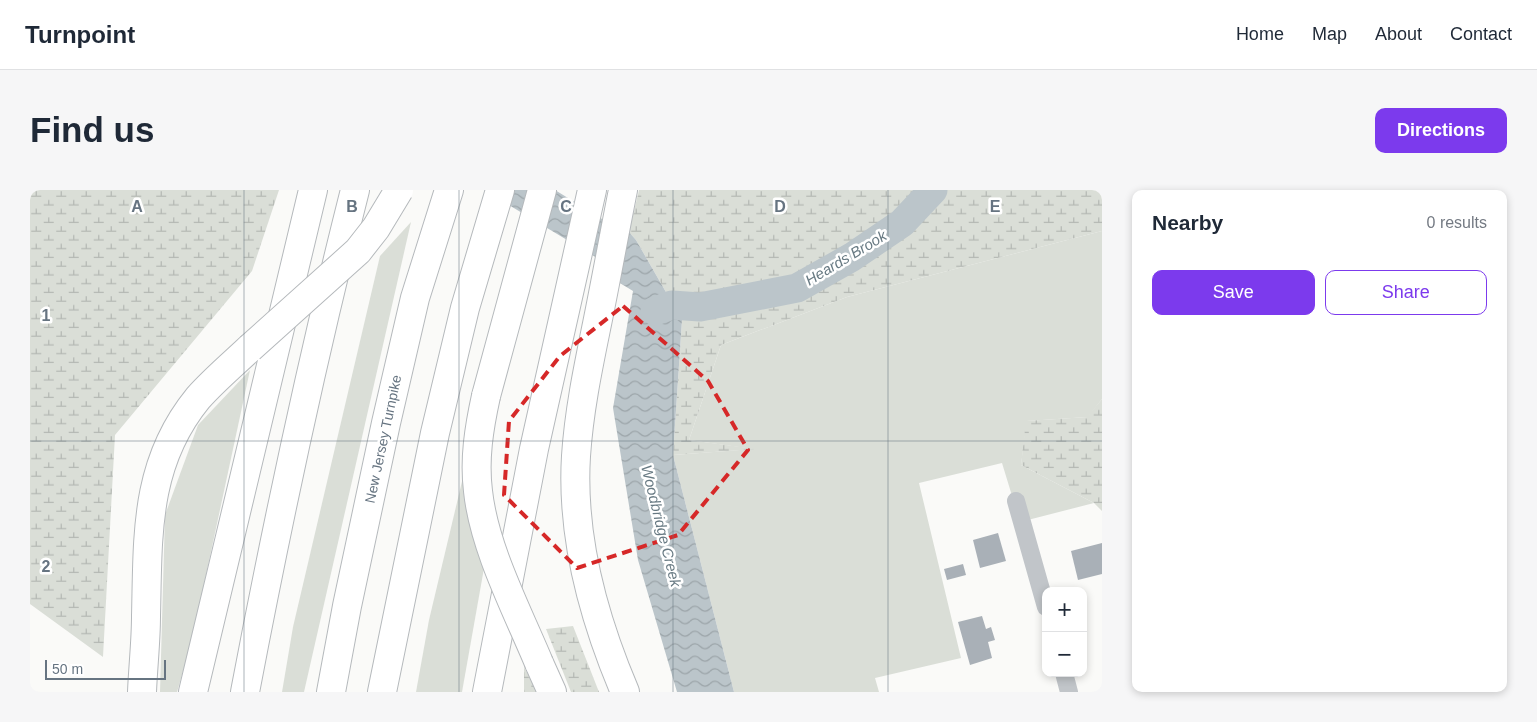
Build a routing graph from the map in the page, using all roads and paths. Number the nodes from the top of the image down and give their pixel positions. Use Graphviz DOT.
graph roads {
  1 [pos="312,190"];
  2 [pos="355,190"];
  3 [pos="399,190"];
  4 [pos="449,190"];
  5 [pos="542,190"];
  6 [pos="623,190"];
  7 [pos="499,195"];
  8 [pos="590,199"];
  9 [pos="1016,501"];
  10 [pos="1042,593"];
  11 [pos="1065,677"];
  12 [pos="142,692"];
  13 [pos="193,692"];
  14 [pos="245,692"];
  15 [pos="331,692"];
  16 [pos="382,692"];
  17 [pos="487,692"];
  18 [pos="552,692"];
  19 [pos="625,692"];
  20 [pos="1069,692"];
  1 -- 13 [label="highway"];
  2 -- 14 [label="highway"];
  3 -- 12 [label="highway, bridge"];
  4 -- 15 [label="highway, New Jersey Turnpike"];
  5 -- 18 [label="highway, bridge"];
  6 -- 19 [label="highway"];
  7 -- 16 [label="highway"];
  8 -- 17 [label="highway"];
  9 -- 10 [label="street"];
  11 -- 20 [label="street"];
}
